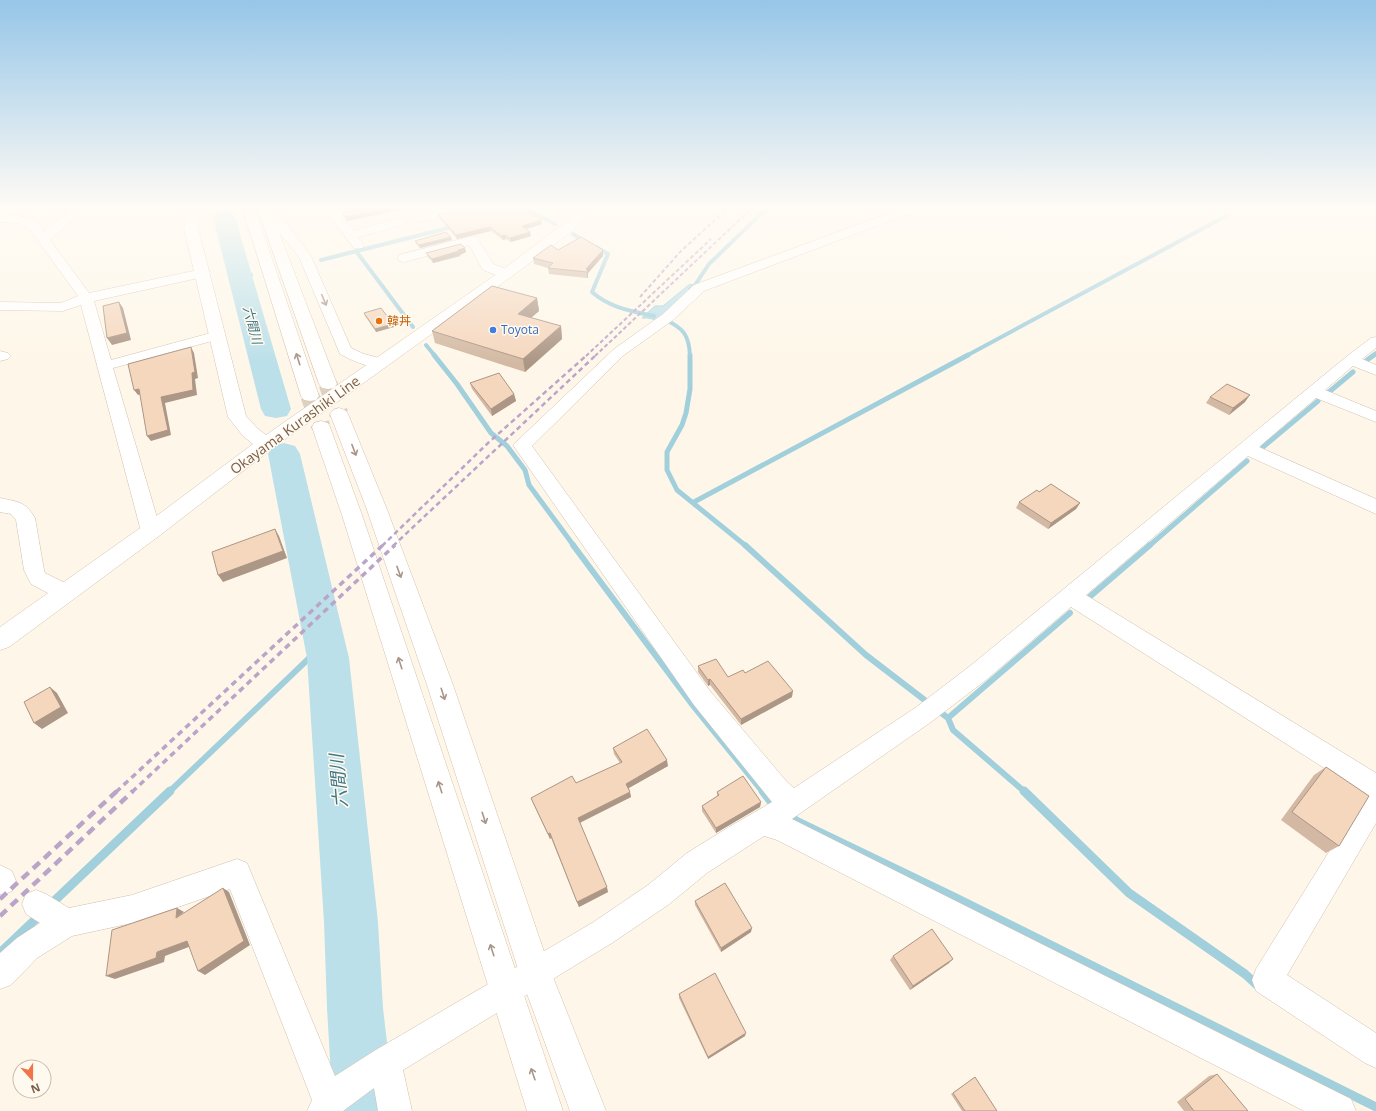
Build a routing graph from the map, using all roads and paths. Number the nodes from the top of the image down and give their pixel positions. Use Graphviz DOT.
graph roads {
  1 [pos="58,261"];
  2 [pos="200,261"];
  3 [pos="266,261"];
  4 [pos="284,261"];
  5 [pos="307,261"];
  6 [pos="484,261"];
  7 [pos="523,261"];
  8 [pos="773,261"];
  9 [pos="203,273"];
  10 [pos="506,274"];
  11 [pos="86,298"];
  12 [pos="0,306"];
  13 [pos="218,335"];
  14 [pos="1376,341"];
  15 [pos="1351,360"];
  16 [pos="382,363"];
  17 [pos="105,366"];
  18 [pos="1376,370"];
  19 [pos="328,384"];
  20 [pos="1314,391"];
  21 [pos="310,396"];
  22 [pos="1376,417"];
  23 [pos="266,444"];
  24 [pos="1247,448"];
  25 [pos="0,505"];
  26 [pos="1376,507"];
  27 [pos="151,531"];
  28 [pos="66,593"];
  29 [pos="1071,596"];
  30 [pos="0,640"];
  31 [pos="1376,787"];
  32 [pos="1376,799"];
  33 [pos="780,812"];
  34 [pos="535,972"];
  35 [pos="0,974"];
  36 [pos="505,990"];
  37 [pos="1376,1052"];
  38 [pos="381,1064"];
  39 [pos="332,1100"];
  40 [pos="395,1111"];
  41 [pos="545,1111"];
  42 [pos="588,1111"];
  43 [pos="1339,1111"];
  1 -- 11 [label="street"];
  2 -- 9 [label="street"];
  21 -- 3 [label="street, one-way"];
  4 -- 19 [label="street"];
  5 -- 16 [label="street, one-way"];
  6 -- 10 [label="street"];
  7 -- 10 [label="street, Okayama Kurashiki Line"];
  8 -- 33 [label="street"];
  9 -- 11 [label="street"];
  9 -- 13 [label="street"];
  10 -- 16 [label="street, Okayama Kurashiki Line"];
  11 -- 12 [label="street"];
  11 -- 17 [label="street"];
  13 -- 17 [label="street"];
  13 -- 23 [label="street"];
  14 -- 15 [label="street"];
  15 -- 18 [label="street"];
  15 -- 20 [label="street"];
  16 -- 23 [label="street, Okayama Kurashiki Line"];
  17 -- 27 [label="street"];
  20 -- 22 [label="street"];
  20 -- 24 [label="street"];
  23 -- 27 [label="street, Okayama Kurashiki Line"];
  24 -- 26 [label="street"];
  24 -- 29 [label="street"];
  25 -- 28 [label="street"];
  27 -- 28 [label="street, Okayama Kurashiki Line"];
  28 -- 30 [label="street, Okayama Kurashiki Line"];
  29 -- 31 [label="street"];
  29 -- 33 [label="street"];
  32 -- 37 [label="street"];
  33 -- 34 [label="street"];
  33 -- 43 [label="street"];
  34 -- 36 [label="street"];
  36 -- 34 [label="street, one-way"];
  34 -- 42 [label="street"];
  35 -- 39 [label="street"];
  36 -- 38 [label="street"];
  41 -- 36 [label="street, one-way"];
  38 -- 39 [label="street"];
  38 -- 40 [label="street"];
}
